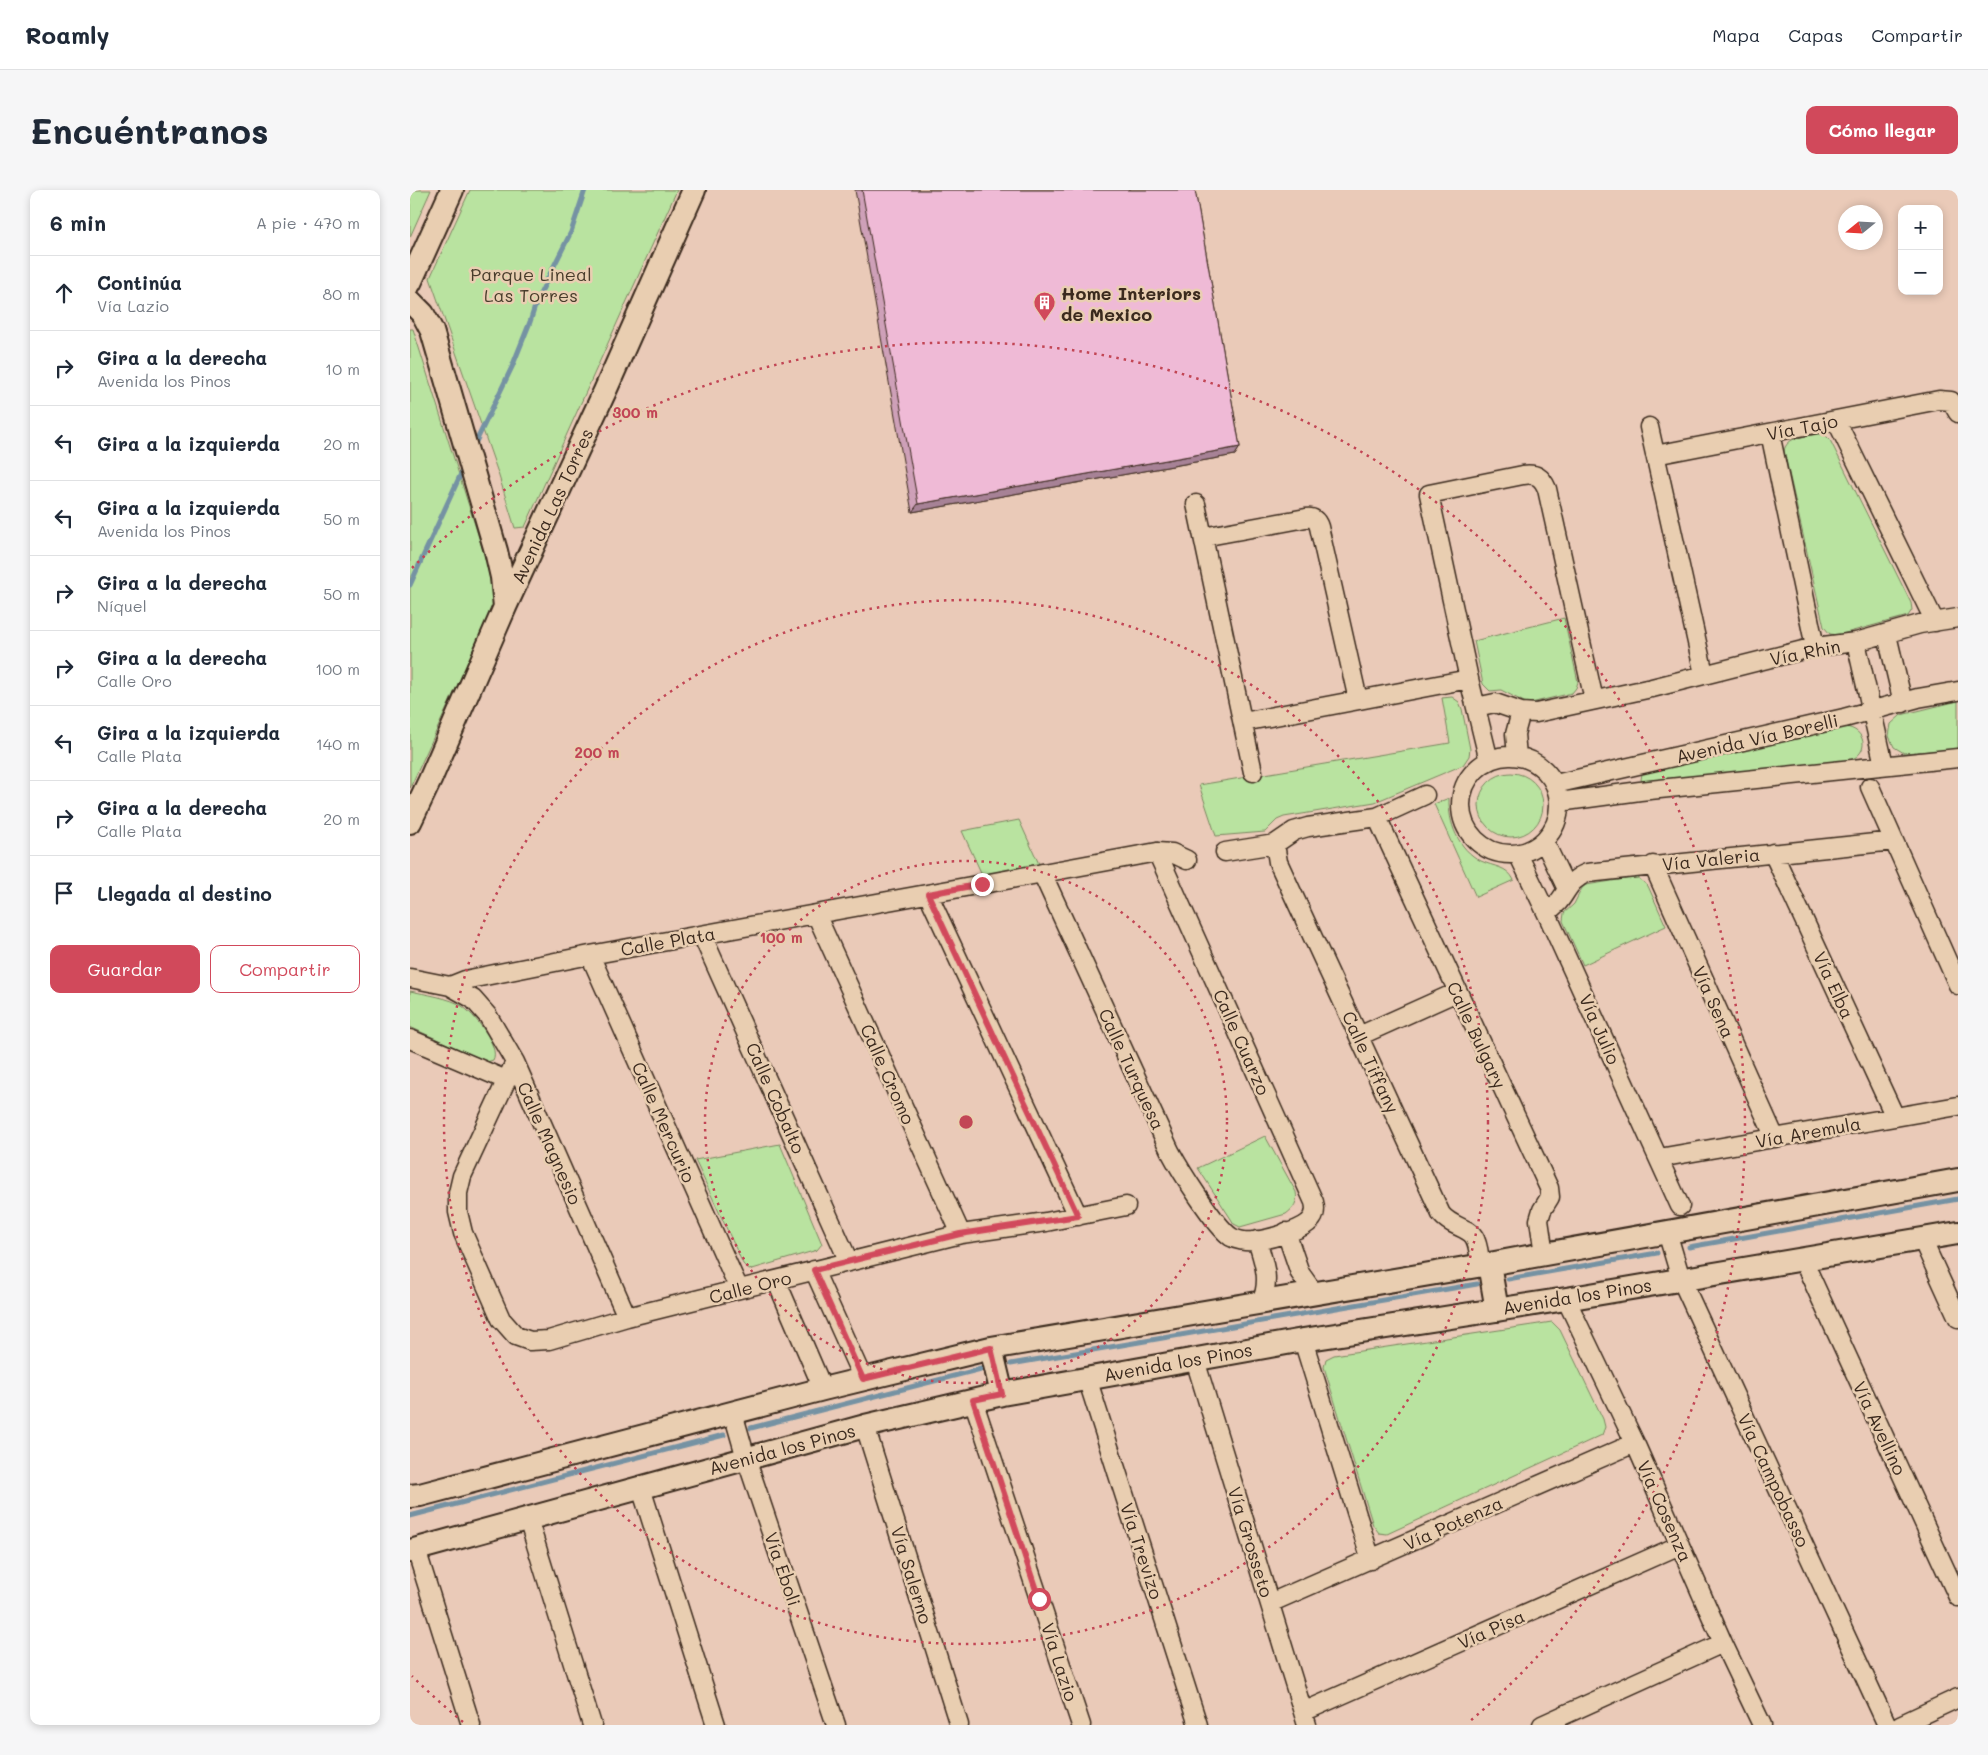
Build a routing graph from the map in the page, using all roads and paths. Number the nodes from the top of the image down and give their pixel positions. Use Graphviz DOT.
graph roads {
  1 [pos="452,190"];
  2 [pos="694,190"];
  3 [pos="410,282"];
  4 [pos="410,301"];
  5 [pos="1953,406"];
  6 [pos="1836,420"];
  7 [pos="1649,427"];
  8 [pos="1770,433"];
  9 [pos="1655,455"];
  10 [pos="1196,504"];
  11 [pos="1203,536"];
  12 [pos="496,551"];
  13 [pos="526,561"];
  14 [pos="505,607"];
  15 [pos="1958,618"];
  16 [pos="1935,622"];
  17 [pos="1887,635"];
  18 [pos="1856,642"];
  19 [pos="1815,647"];
  20 [pos="1704,674"];
  21 [pos="1469,679"];
  22 [pos="1958,691"];
  23 [pos="1358,700"];
  24 [pos="1594,700"];
  25 [pos="1903,702"];
  26 [pos="1476,707"];
  27 [pos="1873,711"];
  28 [pos="1521,712"];
  29 [pos="1243,722"];
  30 [pos="1517,756"];
  31 [pos="1958,758"];
  32 [pos="1489,760"];
  33 [pos="1884,766"];
  34 [pos="1253,772"];
  35 [pos="1604,773"];
  36 [pos="1555,784"];
  37 [pos="1870,787"];
  38 [pos="1425,795"];
  39 [pos="1608,796"];
  40 [pos="1560,802"];
  41 [pos="1378,818"];
  42 [pos="410,822"];
  43 [pos="1544,841"];
  44 [pos="1894,841"];
  45 [pos="1275,844"];
  46 [pos="1157,852"];
  47 [pos="1225,852"];
  48 [pos="1772,853"];
  49 [pos="1518,854"];
  50 [pos="1187,860"];
  51 [pos="1653,865"];
  52 [pos="1042,873"];
  53 [pos="1567,889"];
  54 [pos="928,894"];
  55 [pos="1546,912"];
  56 [pos="816,914"];
  57 [pos="702,935"];
  58 [pos="590,955"];
  59 [pos="410,978"];
  60 [pos="450,986"];
  61 [pos="1958,986"];
  62 [pos="1457,992"];
  63 [pos="1359,1036"];
  64 [pos="410,1039"];
  65 [pos="515,1062"];
  66 [pos="506,1080"];
  67 [pos="1958,1106"];
  68 [pos="1895,1117"];
  69 [pos="1775,1138"];
  70 [pos="1659,1158"];
  71 [pos="1958,1180"];
  72 [pos="1126,1206"];
  73 [pos="1680,1206"];
  74 [pos="1078,1216"];
  75 [pos="1293,1230"];
  76 [pos="1667,1232"];
  77 [pos="1958,1233"];
  78 [pos="960,1234"];
  79 [pos="1922,1239"];
  80 [pos="1253,1241"];
  81 [pos="1544,1254"];
  82 [pos="1803,1260"];
  83 [pos="849,1262"];
  84 [pos="1485,1265"];
  85 [pos="814,1270"];
  86 [pos="1681,1279"];
  87 [pos="776,1280"];
  88 [pos="739,1289"];
  89 [pos="1315,1294"];
  90 [pos="1566,1299"];
  91 [pos="1261,1303"];
  92 [pos="1496,1310"];
  93 [pos="627,1317"];
  94 [pos="1958,1318"];
  95 [pos="1303,1340"];
  96 [pos="991,1348"];
  97 [pos="1195,1360"];
  98 [pos="1087,1378"];
  99 [pos="863,1379"];
  100 [pos="823,1390"];
  101 [pos="1002,1394"];
  102 [pos="973,1400"];
  103 [pos="733,1413"];
  104 [pos="865,1426"];
  105 [pos="1635,1443"];
  106 [pos="746,1458"];
  107 [pos="641,1488"];
  108 [pos="410,1496"];
  109 [pos="528,1518"];
  110 [pos="1680,1545"];
  111 [pos="413,1550"];
  112 [pos="1371,1560"];
  113 [pos="1958,1597"];
  114 [pos="1270,1603"];
  115 [pos="1723,1643"];
  116 [pos="1958,1698"];
  117 [pos="1305,1718"];
  118 [pos="471,1725"];
  119 [pos="592,1725"];
  120 [pos="716,1725"];
  121 [pos="836,1725"];
  122 [pos="959,1725"];
  123 [pos="1081,1725"];
  124 [pos="1198,1725"];
  125 [pos="1542,1725"];
  126 [pos="1762,1725"];
  127 [pos="1887,1725"];
  128 [pos="1900,1725"];
  1 -- 3 [label="street"];
  2 -- 13 [label="street, Avenida Las Torres"];
  4 -- 12 [label="street"];
  5 -- 6 [label="street, Vía Tajo"];
  6 -- 8 [label="street, Vía Tajo"];
  6 -- 16 [label="street"];
  7 -- 9 [label="street"];
  8 -- 9 [label="street, Vía Tajo"];
  8 -- 19 [label="street"];
  9 -- 20 [label="street"];
  10 -- 11 [label="street"];
  11 -- 23 [label="street"];
  11 -- 29 [label="street"];
  12 -- 13 [label="street"];
  12 -- 14 [label="street"];
  13 -- 14 [label="street, Avenida Las Torres"];
  14 -- 42 [label="street, Avenida Las Torres"];
  15 -- 16 [label="street, Vía Rhin"];
  16 -- 17 [label="street, Vía Rhin"];
  17 -- 18 [label="street, Vía Rhin"];
  17 -- 25 [label="street"];
  18 -- 19 [label="street, Vía Rhin"];
  18 -- 27 [label="street"];
  19 -- 20 [label="street, Vía Rhin"];
  20 -- 24 [label="street, Vía Rhin"];
  21 -- 23 [label="street"];
  21 -- 24 [label="street"];
  21 -- 26 [label="street"];
  22 -- 25 [label="street, Avenida Vía Borelli"];
  23 -- 29 [label="street"];
  24 -- 28 [label="street, Vía Rhin"];
  25 -- 27 [label="street, Avenida Vía Borelli"];
  26 -- 28 [label="street, Vía Rhin"];
  26 -- 32 [label="street"];
  27 -- 33 [label="street"];
  27 -- 35 [label="street, Avenida Vía Borelli"];
  28 -- 30 [label="street"];
  29 -- 34 [label="street"];
  30 -- 32 [label="street"];
  30 -- 36 [label="street"];
  31 -- 33 [label="street, Avenida Vía Borelli"];
  32 -- 49 [label="street"];
  33 -- 39 [label="street, Avenida Vía Borelli"];
  35 -- 36 [label="street, Avenida Vía Borelli"];
  35 -- 39 [label="street"];
  36 -- 40 [label="street"];
  37 -- 44 [label="street"];
  38 -- 41 [label="street"];
  39 -- 40 [label="street, Avenida Vía Borelli"];
  40 -- 43 [label="street"];
  41 -- 45 [label="street"];
  41 -- 62 [label="street, Calle Bulgary"];
  43 -- 49 [label="street"];
  43 -- 53 [label="street"];
  44 -- 48 [label="street, Vía Valeria"];
  44 -- 61 [label="street"];
  45 -- 47 [label="street"];
  45 -- 63 [label="street, Calle Tiffany"];
  46 -- 50 [label="street"];
  46 -- 52 [label="street, Calle Plata"];
  46 -- 75 [label="street, Calle Cuarzo"];
  48 -- 51 [label="street, Vía Valeria"];
  48 -- 68 [label="street, Vía Elba"];
  49 -- 55 [label="street, Vía Julio"];
  51 -- 53 [label="street, Vía Valeria"];
  51 -- 69 [label="street, Vía Sena"];
  52 -- 54 [label="street, Calle Plata"];
  52 -- 80 [label="street, Calle Turquesa"];
  53 -- 55 [label="street, Vía Valeria"];
  54 -- 56 [label="street, Calle Plata"];
  54 -- 74 [label="street"];
  55 -- 70 [label="street, Vía Julio"];
  56 -- 57 [label="street, Calle Plata"];
  56 -- 78 [label="street, Calle Cromo"];
  57 -- 58 [label="street, Calle Plata"];
  57 -- 83 [label="street, Calle Cobalto"];
  58 -- 60 [label="street, Calle Plata"];
  58 -- 88 [label="street, Calle Mercurio"];
  59 -- 60 [label="street, Calle Plata"];
  60 -- 65 [label="street, Calle Magnesio"];
  62 -- 63 [label="street"];
  62 -- 81 [label="street, Calle Bulgary"];
  63 -- 84 [label="street, Calle Tiffany"];
  64 -- 66 [label="street"];
  65 -- 66 [label="street"];
  65 -- 93 [label="street, Calle Magnesio"];
  66 -- 93 [label="street, Calle Oro"];
  67 -- 68 [label="street, Vía Aremula"];
  68 -- 69 [label="street, Vía Aremula"];
  69 -- 70 [label="street, Vía Aremula"];
  70 -- 73 [label="street, Vía Julio"];
  71 -- 76 [label="street"];
  72 -- 74 [label="street, Calle Oro"];
  74 -- 78 [label="street, Calle Oro"];
  75 -- 80 [label="street"];
  75 -- 89 [label="street"];
  76 -- 81 [label="street"];
  76 -- 86 [label="street, Vía Campobasso"];
  77 -- 79 [label="street, Avenida los Pinos"];
  78 -- 83 [label="street, Calle Oro"];
  79 -- 82 [label="street, Avenida los Pinos"];
  79 -- 94 [label="street"];
  80 -- 91 [label="street"];
  81 -- 84 [label="street"];
  82 -- 86 [label="street, Avenida los Pinos"];
  82 -- 113 [label="street, Vía Avellino"];
  83 -- 85 [label="street, Calle Oro"];
  84 -- 89 [label="street"];
  84 -- 92 [label="street"];
  85 -- 87 [label="street, Calle Oro"];
  85 -- 99 [label="street"];
  86 -- 90 [label="street, Avenida los Pinos"];
  86 -- 127 [label="street, Vía Campobasso"];
  87 -- 88 [label="street, Calle Oro"];
  87 -- 100 [label="street"];
  88 -- 93 [label="street, Calle Oro"];
  89 -- 91 [label="street"];
  90 -- 92 [label="street, Avenida los Pinos"];
  90 -- 105 [label="street, Vía Cosenza"];
  91 -- 96 [label="street"];
  92 -- 95 [label="street, Avenida los Pinos"];
  95 -- 97 [label="street, Avenida los Pinos"];
  95 -- 112 [label="street"];
  96 -- 99 [label="street"];
  96 -- 101 [label="street"];
  97 -- 98 [label="street, Avenida los Pinos"];
  97 -- 114 [label="street, Vía Grosseto"];
  98 -- 101 [label="street, Avenida los Pinos"];
  98 -- 124 [label="street, Vía Trevizo"];
  99 -- 100 [label="street"];
  100 -- 103 [label="street"];
  101 -- 102 [label="street, Avenida los Pinos"];
  102 -- 104 [label="street, Avenida los Pinos"];
  102 -- 123 [label="street, Vía Lazio"];
  103 -- 106 [label="street, Vía Eboli"];
  103 -- 108 [label="street"];
  104 -- 106 [label="street, Avenida los Pinos"];
  104 -- 122 [label="street, Vía Salerno"];
  105 -- 110 [label="street, Vía Cosenza"];
  105 -- 112 [label="street, Vía Potenza"];
  106 -- 107 [label="street, Avenida los Pinos"];
  106 -- 121 [label="street, Vía Eboli"];
  107 -- 109 [label="street, Avenida los Pinos"];
  107 -- 120 [label="street"];
  109 -- 111 [label="street, Avenida los Pinos"];
  109 -- 119 [label="street"];
  110 -- 115 [label="street, Vía Cosenza"];
  110 -- 117 [label="street, Vía Pisa"];
  111 -- 118 [label="street"];
  112 -- 114 [label="street, Vía Potenza"];
  114 -- 117 [label="street, Vía Grosseto"];
  115 -- 125 [label="street"];
  115 -- 126 [label="street, Vía Cosenza"];
  116 -- 128 [label="street"];
}
